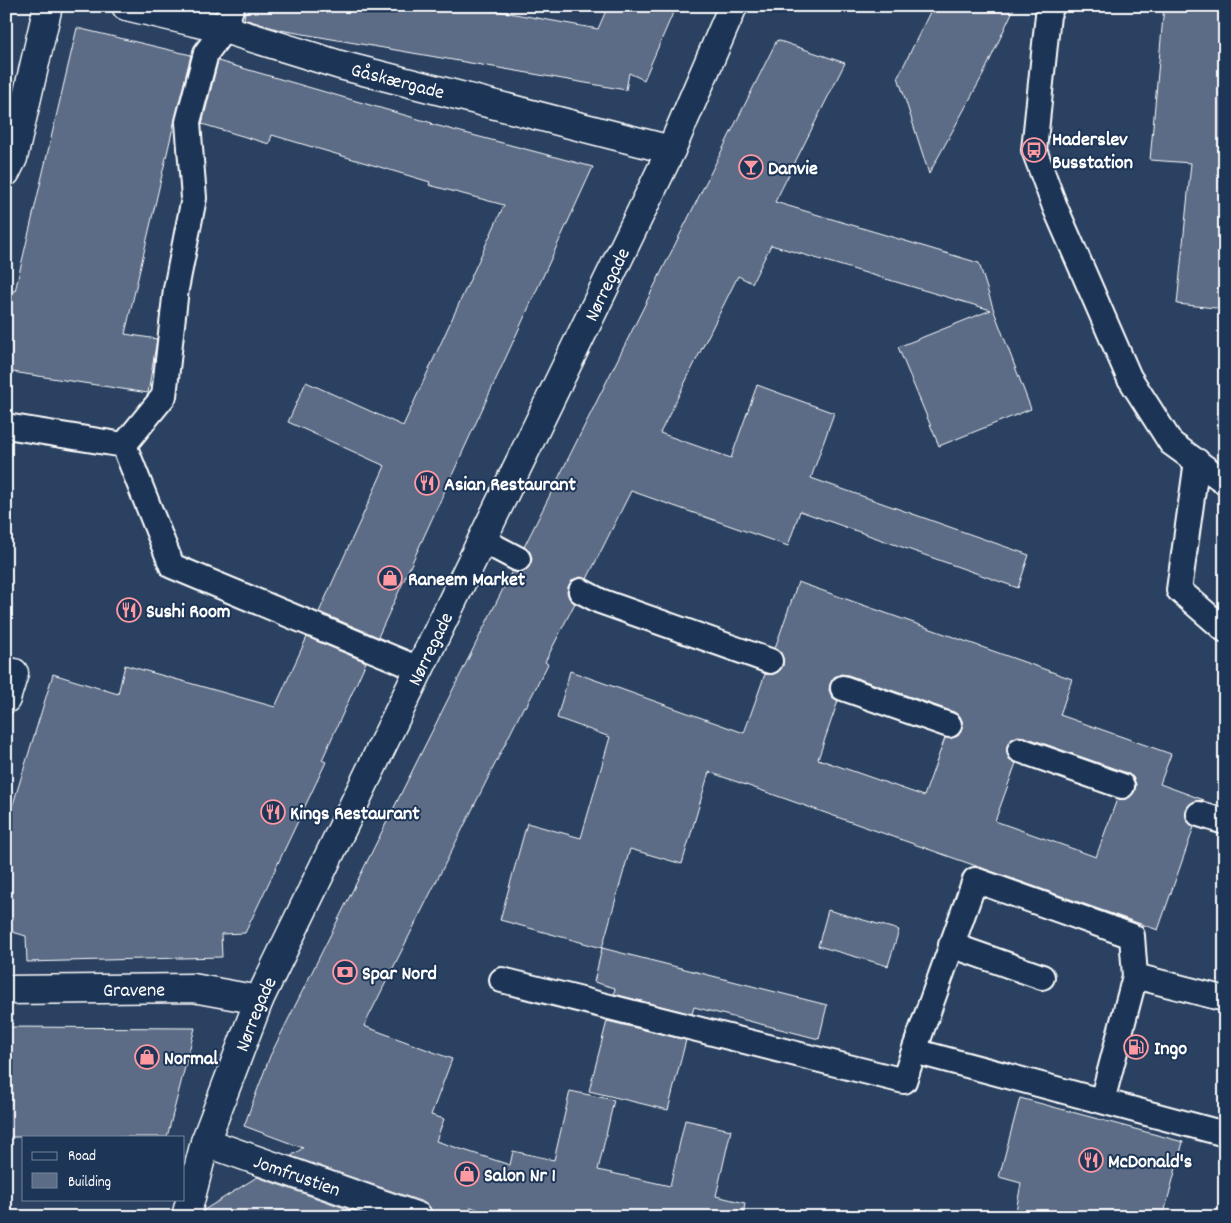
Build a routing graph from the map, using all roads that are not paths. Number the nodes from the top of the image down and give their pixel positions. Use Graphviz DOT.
graph roads {
  1 [pos="48,6"];
  2 [pos="126,6"];
  3 [pos="733,6"];
  4 [pos="1052,6"];
  5 [pos="228,18"];
  6 [pos="672,150"];
  7 [pos="6,172"];
  8 [pos="6,426"];
  9 [pos="124,445"];
  10 [pos="1197,461"];
  11 [pos="1225,482"];
  12 [pos="482,540"];
  13 [pos="518,559"];
  14 [pos="581,591"];
  15 [pos="1225,630"];
  16 [pos="770,661"];
  17 [pos="419,669"];
  18 [pos="6,672"];
  19 [pos="843,688"];
  20 [pos="6,699"];
  21 [pos="949,725"];
  22 [pos="1020,750"];
  23 [pos="1122,786"];
  24 [pos="1199,814"];
  25 [pos="1225,822"];
  26 [pos="952,945"];
  27 [pos="1135,976"];
  28 [pos="1042,977"];
  29 [pos="502,980"];
  30 [pos="6,990"];
  31 [pos="1225,999"];
  32 [pos="258,1000"];
  33 [pos="914,1051"];
  34 [pos="1102,1101"];
  35 [pos="1225,1134"];
  36 [pos="205,1142"];
  37 [pos="186,1217"];
  38 [pos="418,1217"];
  1 -- 7 [label="street"];
  2 -- 5 [label="street, Gåskærgade"];
  3 -- 6 [label="street, Nørregade"];
  4 -- 10 [label="lane"];
  5 -- 6 [label="street, Gåskærgade"];
  5 -- 9 [label="lane"];
  6 -- 12 [label="street, Nørregade"];
  8 -- 9 [label="lane"];
  9 -- 17 [label="lane"];
  10 -- 11 [label="lane"];
  10 -- 15 [label="lane"];
  12 -- 13 [label="lane"];
  12 -- 17 [label="street, Nørregade"];
  14 -- 16 [label="lane"];
  17 -- 32 [label="street, Nørregade"];
  18 -- 20 [label="street"];
  19 -- 21 [label="lane"];
  22 -- 23 [label="lane"];
  24 -- 25 [label="lane"];
  26 -- 27 [label="lane"];
  26 -- 28 [label="lane"];
  26 -- 33 [label="lane"];
  27 -- 31 [label="lane"];
  27 -- 34 [label="lane"];
  29 -- 33 [label="lane"];
  30 -- 32 [label="street, Gravene"];
  32 -- 36 [label="street, Nørregade"];
  33 -- 34 [label="lane"];
  34 -- 35 [label="lane"];
  36 -- 37 [label="street, Nørregade"];
  36 -- 38 [label="street, Jomfrustien"];
}
